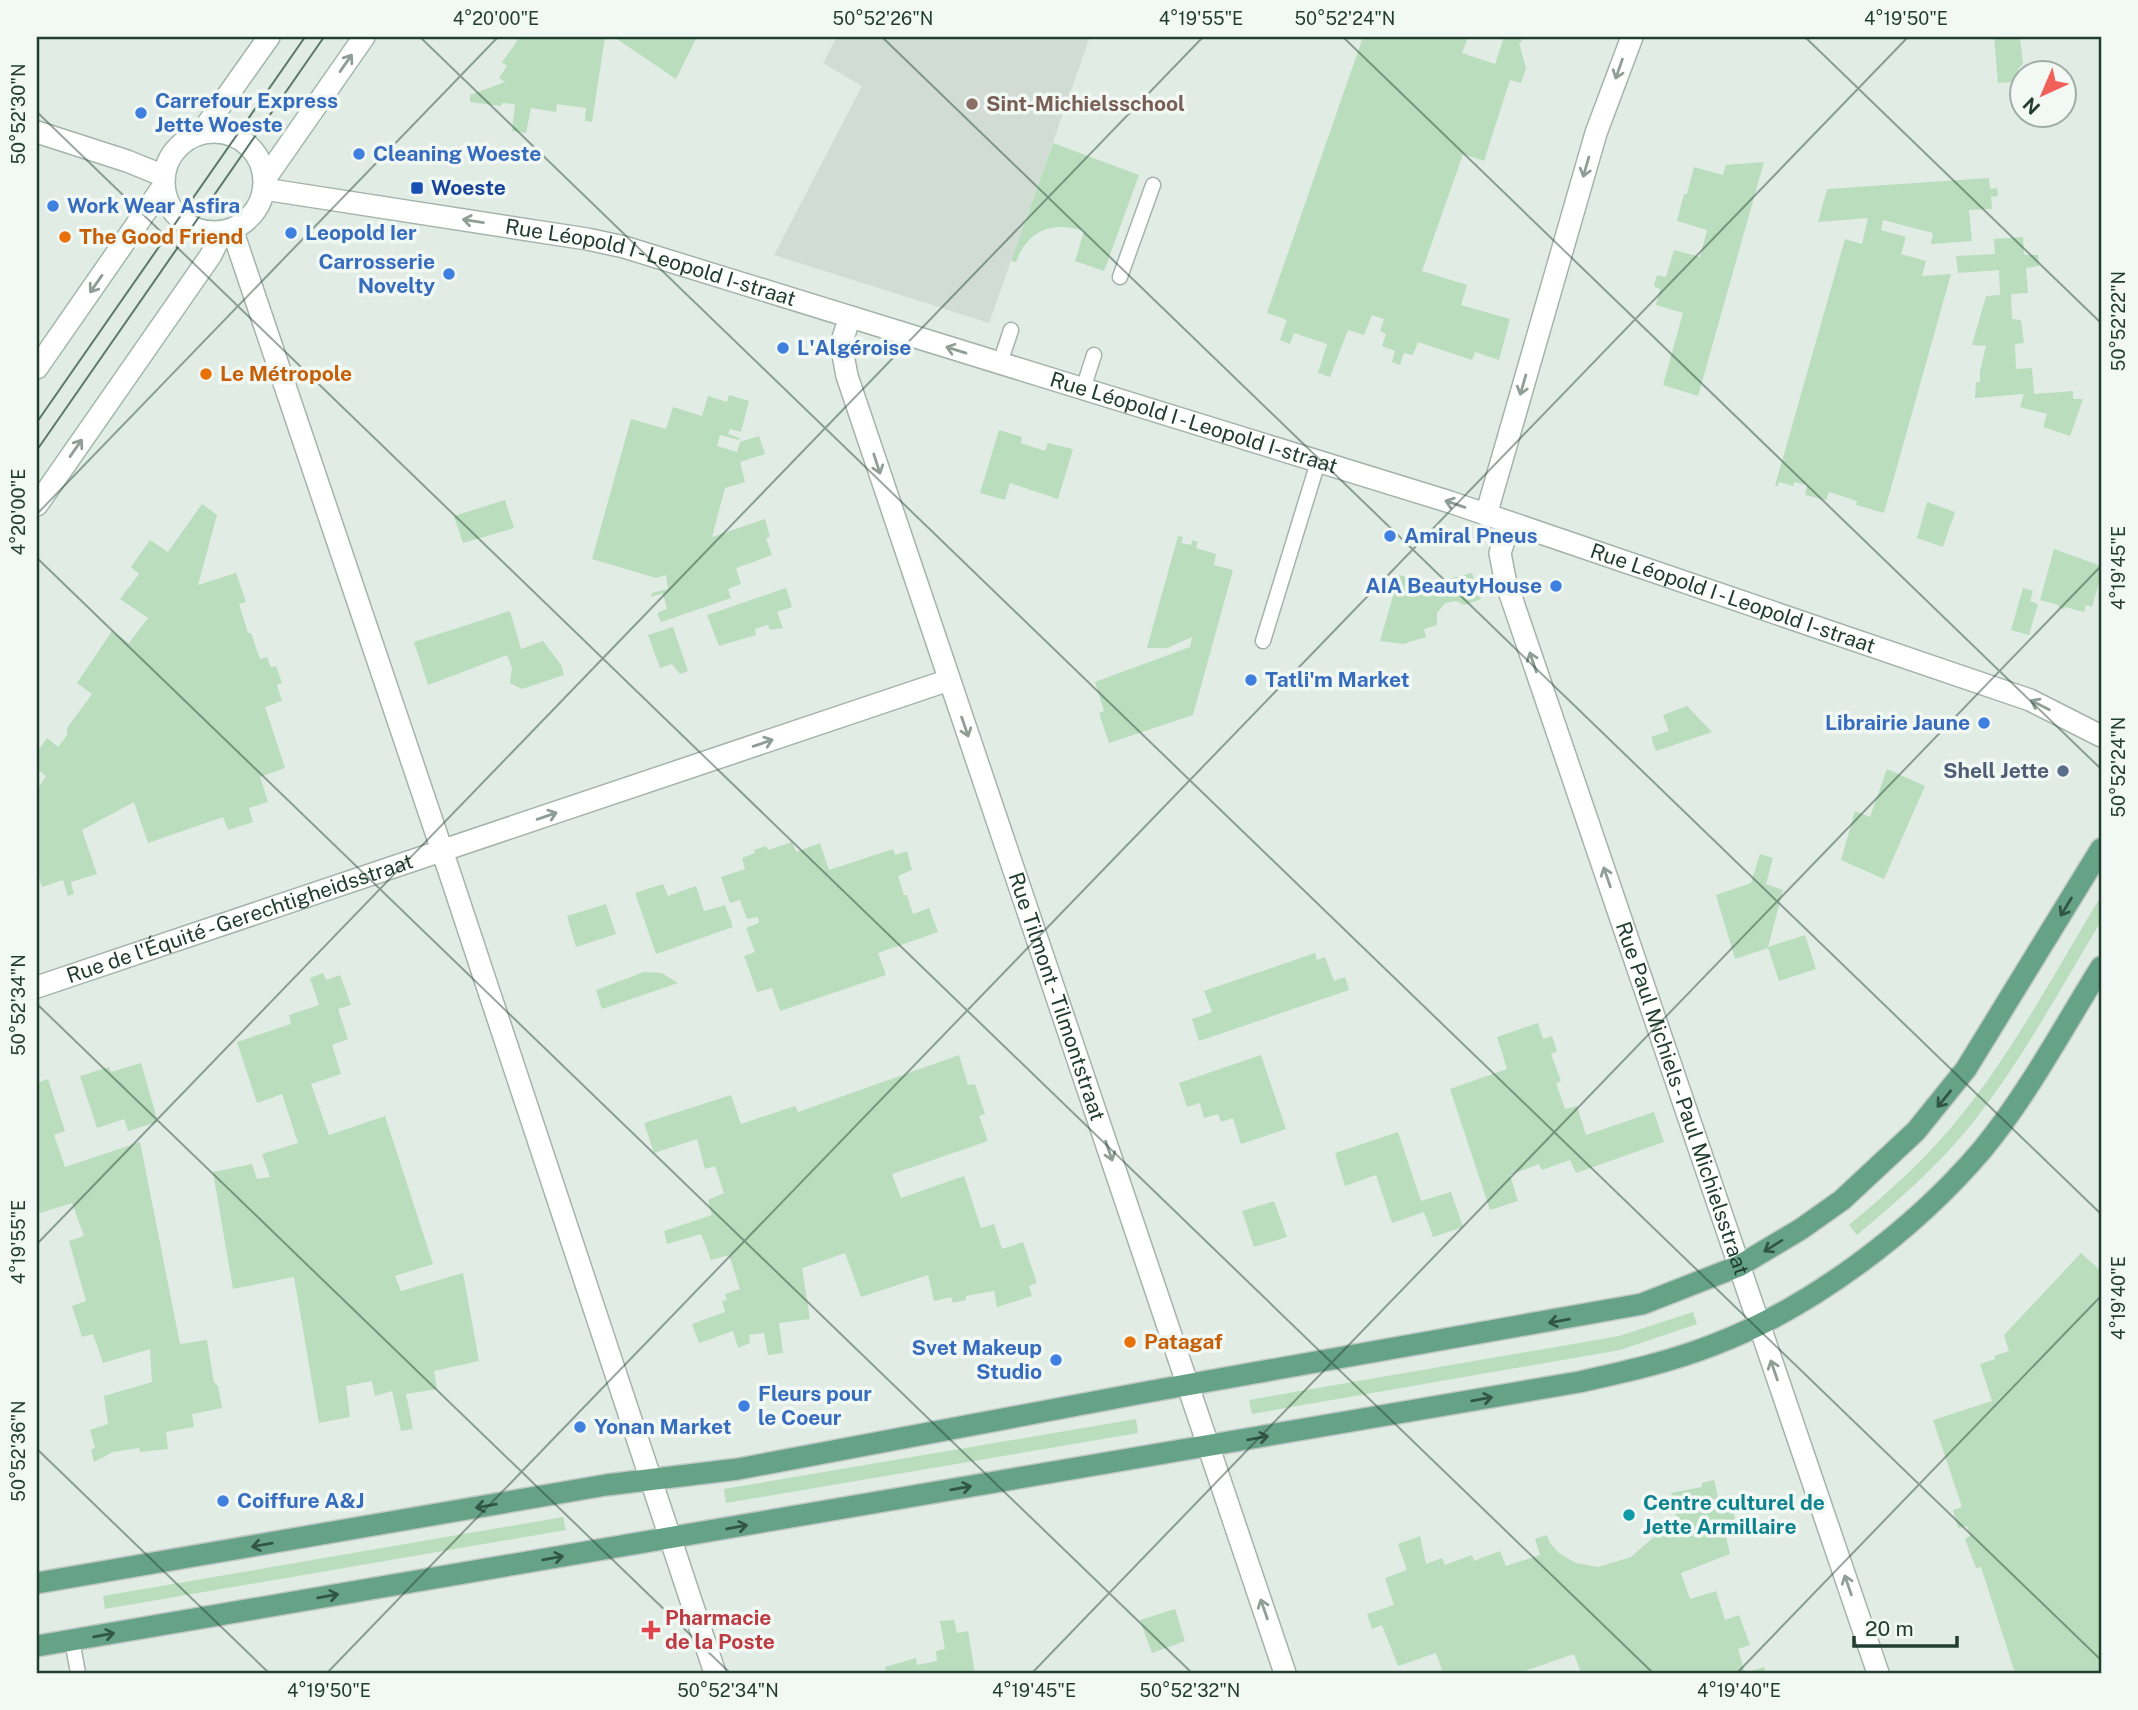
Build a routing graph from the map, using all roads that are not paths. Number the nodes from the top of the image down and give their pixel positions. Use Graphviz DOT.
graph roads {
  1 [pos="269,37"];
  2 [pos="364,37"];
  3 [pos="1632,37"];
  4 [pos="37,132"];
  5 [pos="201,133"];
  6 [pos="164,181"];
  7 [pos="265,184"];
  8 [pos="1153,185"];
  9 [pos="227,231"];
  10 [pos="1121,277"];
  11 [pos="850,317"];
  12 [pos="1011,330"];
  13 [pos="1094,355"];
  14 [pos="1000,363"];
  15 [pos="37,368"];
  16 [pos="1083,389"];
  17 [pos="1318,462"];
  18 [pos="37,505"];
  19 [pos="1486,515"];
  20 [pos="1510,523"];
  21 [pos="1263,640"];
  22 [pos="949,680"];
  23 [pos="2101,736"];
  24 [pos="2101,849"];
  25 [pos="442,851"];
  26 [pos="2101,967"];
  27 [pos="37,988"];
  28 [pos="1739,1266"];
  29 [pos="1759,1325"];
  30 [pos="1189,1385"];
  31 [pos="1209,1446"];
  32 [pos="650,1480"];
  33 [pos="670,1538"];
  34 [pos="37,1583"];
  35 [pos="72,1640"];
  36 [pos="37,1646"];
  37 [pos="78,1673"];
  38 [pos="715,1673"];
  39 [pos="1286,1673"];
  40 [pos="1878,1673"];
  1 -- 5 [label="street"];
  7 -- 2 [label="street, one-way"];
  3 -- 19 [label="street, one-way"];
  4 -- 6 [label="street"];
  5 -- 6 [label="street"];
  5 -- 7 [label="street"];
  6 -- 9 [label="street"];
  6 -- 15 [label="street, one-way"];
  7 -- 9 [label="street"];
  11 -- 7 [label="street, Rue Léopold I - Leopold I-straat, one-way"];
  8 -- 10 [label="lane"];
  18 -- 9 [label="street, one-way"];
  9 -- 25 [label="street"];
  14 -- 11 [label="street, Rue Léopold I - Leopold I-straat, one-way"];
  11 -- 22 [label="street, Rue Tilmont - Tilmontstraat, one-way"];
  12 -- 14 [label="lane"];
  13 -- 16 [label="lane"];
  14 -- 16 [label="street, Rue Léopold I - Leopold I-straat"];
  16 -- 17 [label="street, Rue Léopold I - Leopold I-straat"];
  19 -- 17 [label="street, Rue Léopold I - Leopold I-straat, one-way"];
  17 -- 21 [label="lane"];
  19 -- 20 [label="street, Rue Léopold I - Leopold I-straat"];
  23 -- 20 [label="street, Rue Léopold I - Leopold I-straat, one-way"];
  28 -- 20 [label="street, Rue Paul Michiels - Paul Michielsstraat, one-way"];
  25 -- 22 [label="street, Rue de l'Équité - Gerechtigheidsstraat, one-way"];
  22 -- 30 [label="street, Rue Tilmont - Tilmontstraat, one-way"];
  24 -- 28 [label="main road, one-way"];
  25 -- 27 [label="street, Rue de l'Équité - Gerechtigheidsstraat"];
  25 -- 32 [label="street"];
  26 -- 29 [label="main road"];
  28 -- 29 [label="street, Rue Paul Michiels - Paul Michielsstraat"];
  28 -- 30 [label="main road, one-way"];
  31 -- 29 [label="main road, one-way"];
  40 -- 29 [label="street, Rue Paul Michiels - Paul Michielsstraat, one-way"];
  30 -- 31 [label="street, Rue Tilmont - Tilmontstraat"];
  30 -- 32 [label="main road"];
  33 -- 31 [label="main road, one-way"];
  39 -- 31 [label="street, Rue Tilmont - Tilmontstraat, one-way"];
  32 -- 33 [label="street"];
  32 -- 34 [label="main road, one-way"];
  35 -- 33 [label="main road, one-way"];
  33 -- 38 [label="street"];
  35 -- 36 [label="main road"];
  35 -- 37 [label="lane"];
}
